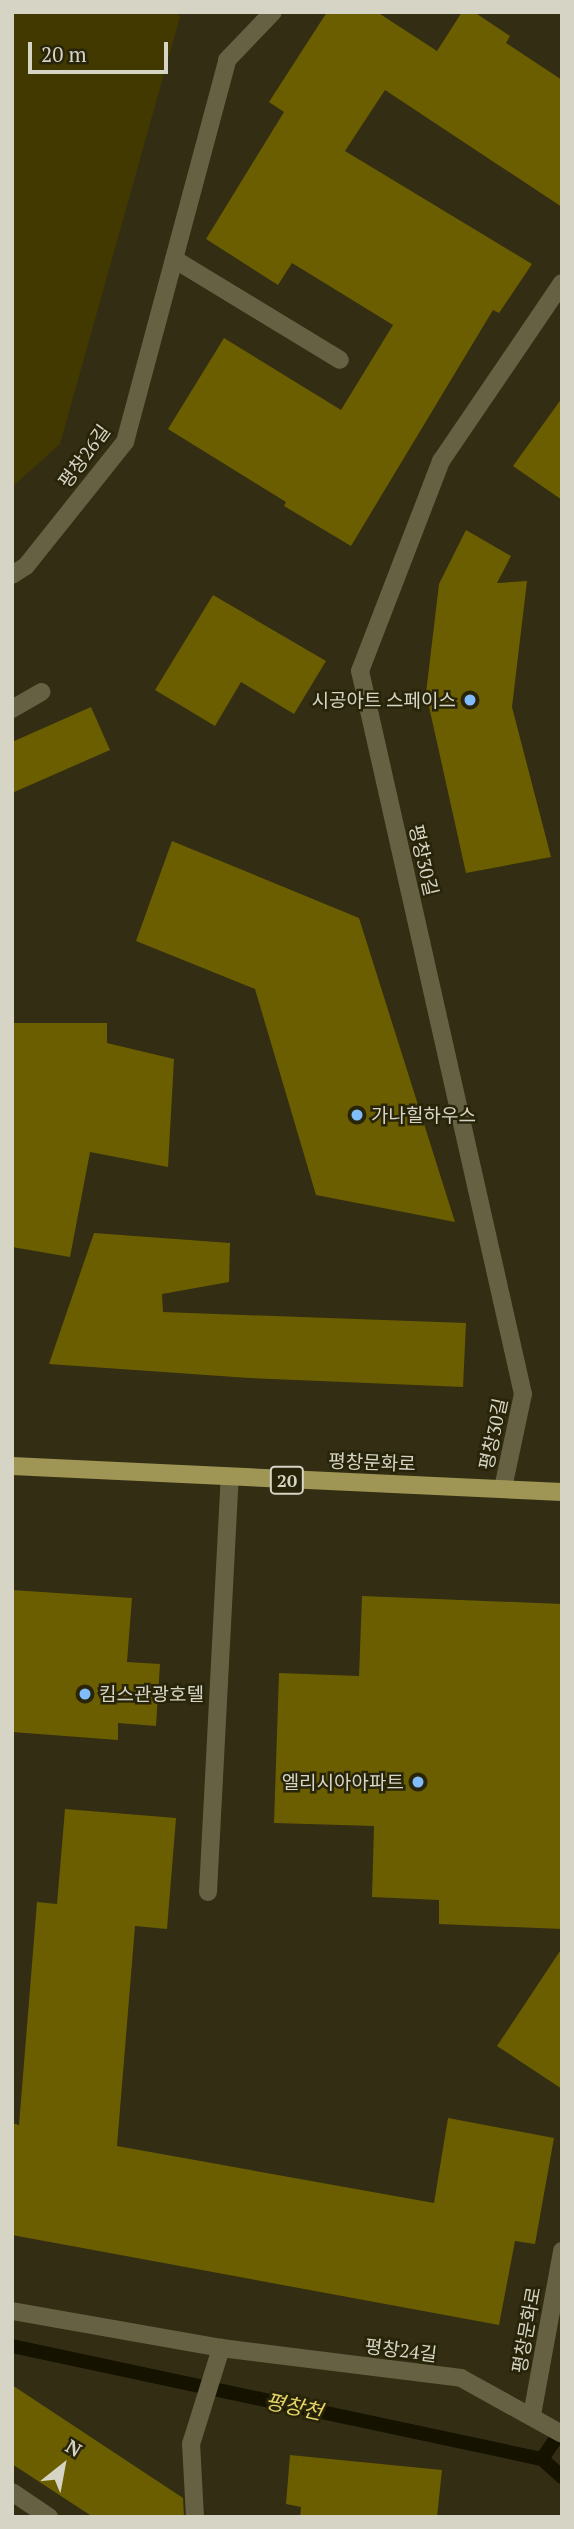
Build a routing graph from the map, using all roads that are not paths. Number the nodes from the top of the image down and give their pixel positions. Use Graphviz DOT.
graph roads {
  1 [pos="273,12"];
  2 [pos="174,259"];
  3 [pos="562,283"];
  4 [pos="340,360"];
  5 [pos="12,575"];
  6 [pos="41,692"];
  7 [pos="12,709"];
  8 [pos="12,1466"];
  9 [pos="230,1478"];
  10 [pos="503,1488"];
  11 [pos="562,1492"];
  12 [pos="208,1892"];
  13 [pos="562,2251"];
  14 [pos="12,2311"];
  15 [pos="221,2348"];
  16 [pos="532,2415"];
  17 [pos="562,2434"];
  18 [pos="12,2492"];
  19 [pos="49,2517"];
  20 [pos="195,2517"];
  1 -- 2 [label="street, 평창26길"];
  2 -- 4 [label="street"];
  2 -- 5 [label="street, 평창26길"];
  3 -- 10 [label="street, 평창30길"];
  6 -- 7 [label="street"];
  8 -- 9 [label="main road, 평창문화로 / 20"];
  9 -- 10 [label="main road, 평창문화로 / 20"];
  9 -- 12 [label="street"];
  10 -- 11 [label="main road, 평창문화로 / 20"];
  13 -- 16 [label="street, 평창문화로"];
  14 -- 15 [label="street, 평창24길"];
  15 -- 16 [label="street, 평창24길"];
  15 -- 20 [label="street"];
  16 -- 17 [label="street, 평창24길"];
  18 -- 19 [label="street"];
}
